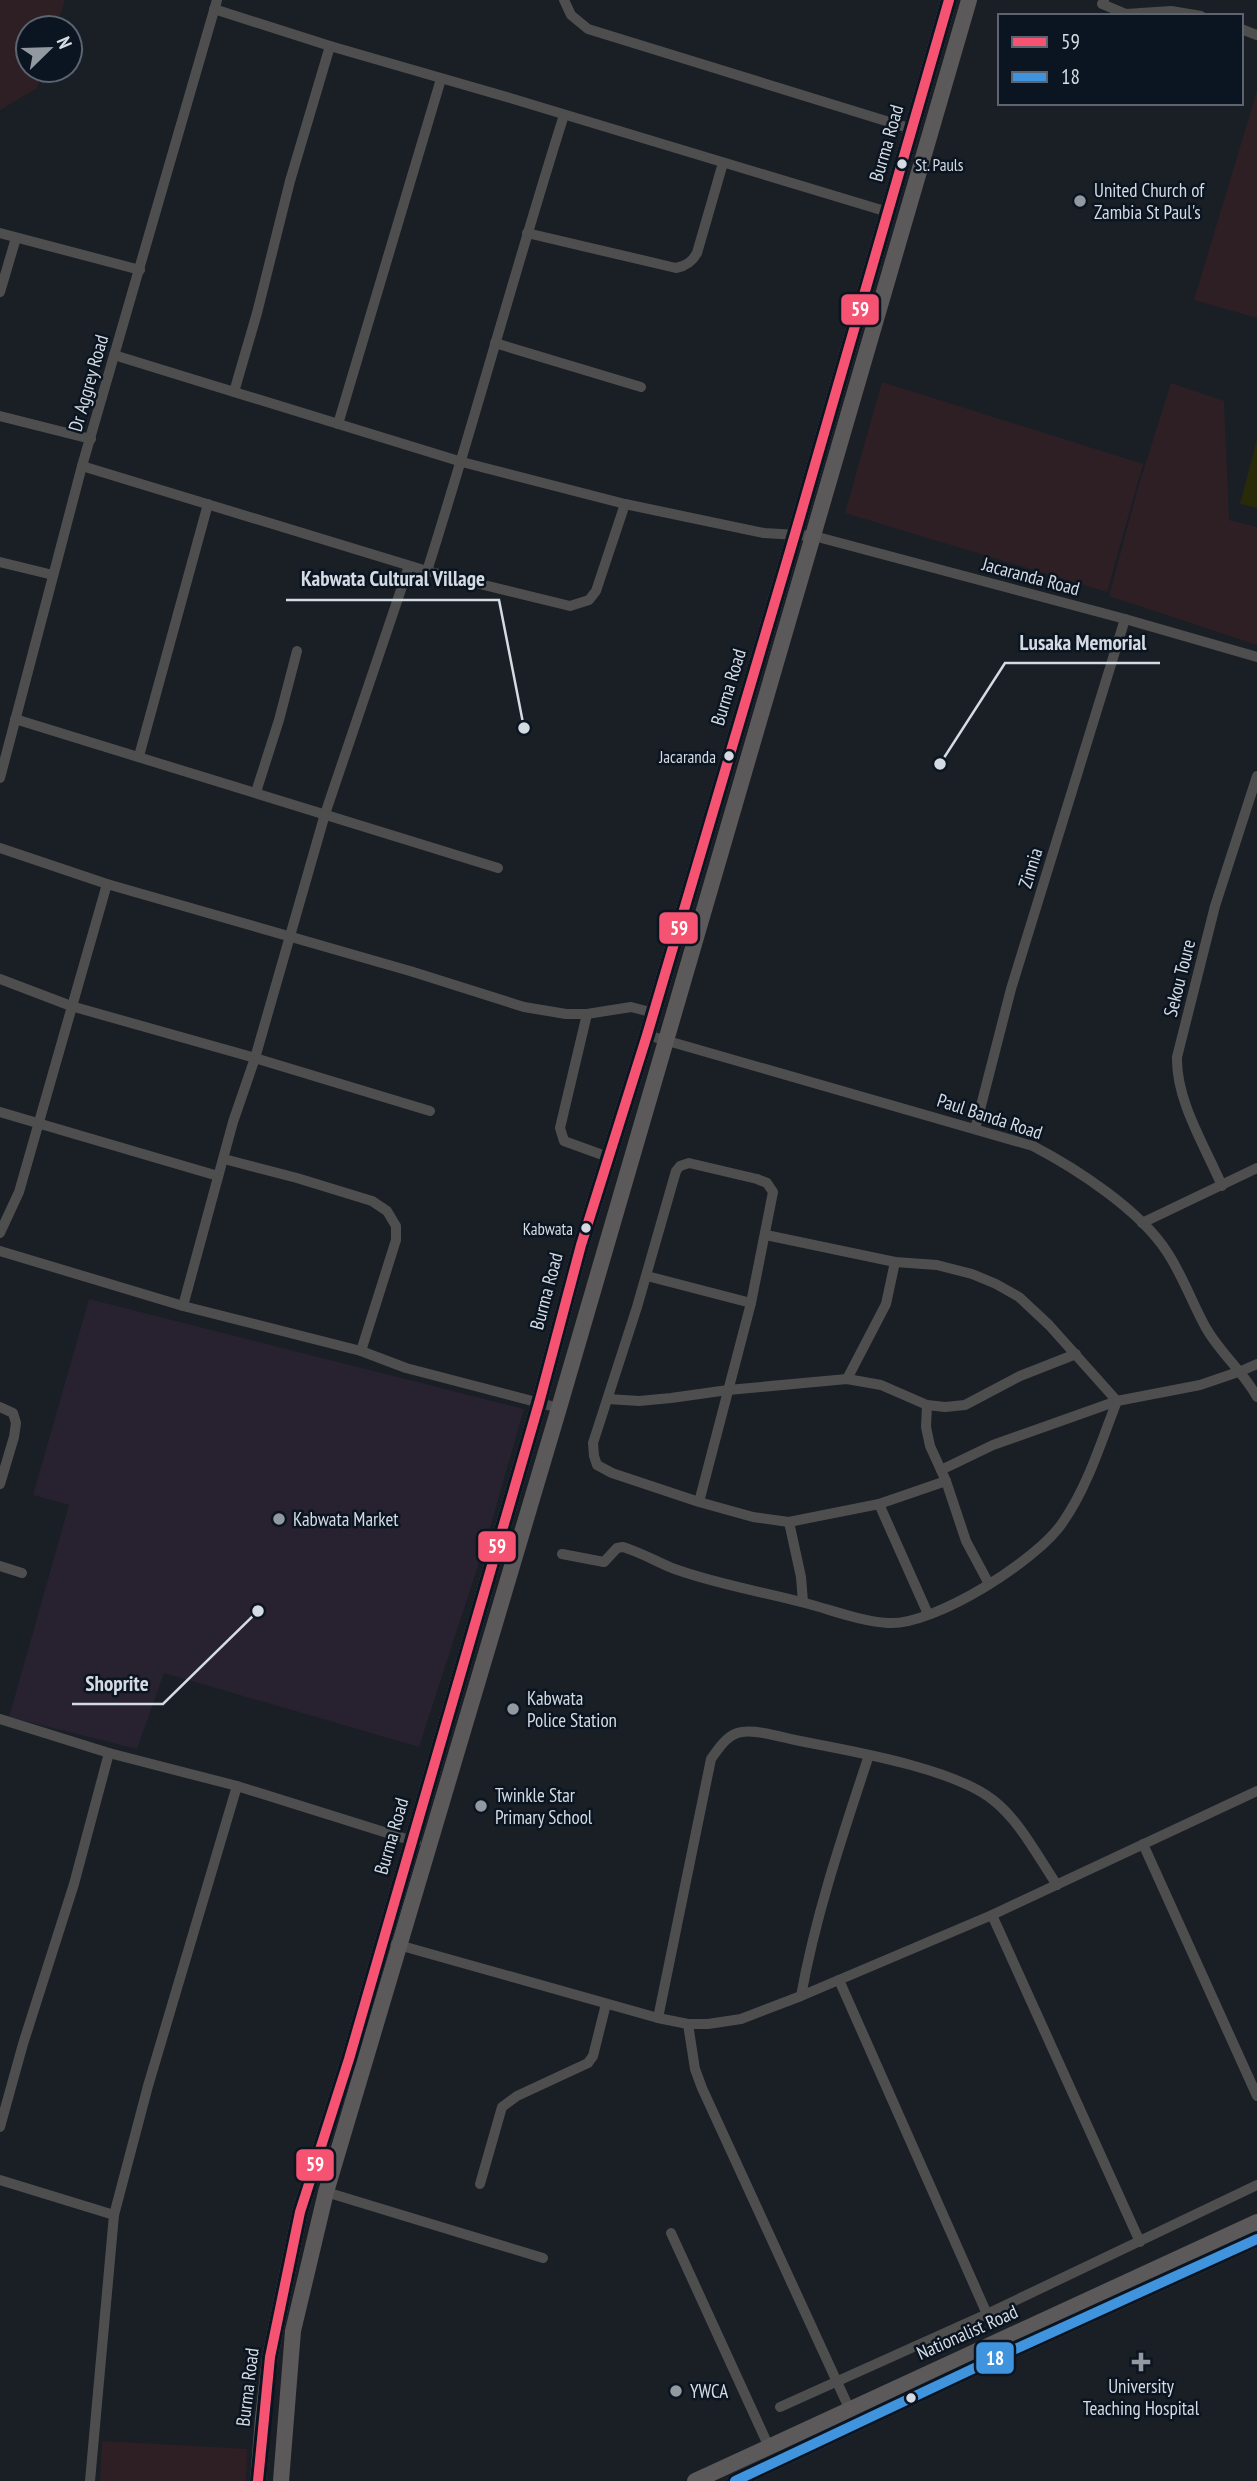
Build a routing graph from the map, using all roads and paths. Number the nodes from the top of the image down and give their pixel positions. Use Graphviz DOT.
graph roads {
  1 [pos="564,0"];
  2 [pos="949,0"];
  3 [pos="970,0"];
  4 [pos="1104,0"];
  5 [pos="216,5"];
  6 [pos="1189,14"];
  7 [pos="330,46"];
  8 [pos="442,79"];
  9 [pos="564,115"];
  10 [pos="912,129"];
  11 [pos="723,163"];
  12 [pos="888,212"];
  13 [pos="0,233"];
  14 [pos="527,233"];
  15 [pos="16,238"];
  16 [pos="140,270"];
  17 [pos="0,292"];
  18 [pos="495,342"];
  19 [pos="114,355"];
  20 [pos="641,387"];
  21 [pos="234,393"];
  22 [pos="0,416"];
  23 [pos="338,424"];
  24 [pos="90,439"];
  25 [pos="462,462"];
  26 [pos="82,466"];
  27 [pos="208,504"];
  28 [pos="625,504"];
  29 [pos="796,534"];
  30 [pos="814,536"];
  31 [pos="0,562"];
  32 [pos="409,566"];
  33 [pos="428,571"];
  34 [pos="52,575"];
  35 [pos="1125,619"];
  36 [pos="297,651"];
  37 [pos="1257,657"];
  38 [pos="15,719"];
  39 [pos="5,741"];
  40 [pos="139,756"];
  41 [pos="1257,776"];
  42 [pos="0,778"];
  43 [pos="256,792"];
  44 [pos="325,814"];
  45 [pos="0,848"];
  46 [pos="498,868"];
  47 [pos="107,884"];
  48 [pos="289,937"];
  49 [pos="0,979"];
  50 [pos="71,1006"];
  51 [pos="653,1013"];
  52 [pos="587,1014"];
  53 [pos="647,1035"];
  54 [pos="665,1040"];
  55 [pos="255,1058"];
  56 [pos="430,1111"];
  57 [pos="0,1112"];
  58 [pos="38,1123"];
  59 [pos="975,1129"];
  60 [pos="608,1157"];
  61 [pos="224,1159"];
  62 [pos="1257,1168"];
  63 [pos="218,1176"];
  64 [pos="1222,1186"];
  65 [pos="1142,1223"];
  66 [pos="0,1233"];
  67 [pos="766,1235"];
  68 [pos="0,1251"];
  69 [pos="895,1262"];
  70 [pos="647,1276"];
  71 [pos="751,1303"];
  72 [pos="183,1306"];
  73 [pos="361,1352"];
  74 [pos="1076,1354"];
  75 [pos="1257,1364"];
  76 [pos="1241,1371"];
  77 [pos="847,1379"];
  78 [pos="728,1390"];
  79 [pos="1257,1396"];
  80 [pos="608,1399"];
  81 [pos="1117,1401"];
  82 [pos="538,1402"];
  83 [pos="928,1405"];
  84 [pos="0,1407"];
  85 [pos="559,1408"];
  86 [pos="943,1476"];
  87 [pos="0,1484"];
  88 [pos="699,1502"];
  89 [pos="879,1504"];
  90 [pos="789,1522"];
  91 [pos="562,1554"];
  92 [pos="0,1566"];
  93 [pos="22,1573"];
  94 [pos="989,1584"];
  95 [pos="803,1602"];
  96 [pos="928,1614"];
  97 [pos="0,1719"];
  98 [pos="109,1752"];
  99 [pos="869,1755"];
  100 [pos="237,1786"];
  101 [pos="1257,1791"];
  102 [pos="412,1841"];
  103 [pos="1143,1844"];
  104 [pos="428,1847"];
  105 [pos="1057,1885"];
  106 [pos="992,1915"];
  107 [pos="383,1941"];
  108 [pos="399,1945"];
  109 [pos="839,1980"];
  110 [pos="802,1996"];
  111 [pos="606,2004"];
  112 [pos="658,2018"];
  113 [pos="688,2024"];
  114 [pos="1257,2096"];
  115 [pos="0,2127"];
  116 [pos="0,2180"];
  117 [pos="480,2183"];
  118 [pos="1257,2185"];
  119 [pos="326,2192"];
  120 [pos="114,2214"];
  121 [pos="1257,2222"];
  122 [pos="671,2233"];
  123 [pos="1257,2239"];
  124 [pos="1140,2242"];
  125 [pos="543,2258"];
  126 [pos="988,2315"];
  127 [pos="836,2381"];
  128 [pos="780,2407"];
  129 [pos="849,2409"];
  130 [pos="769,2447"];
  131 [pos="90,2481"];
  132 [pos="258,2481"];
  133 [pos="281,2481"];
  134 [pos="695,2481"];
  135 [pos="735,2481"];
  1 -- 10 [label="street"];
  2 -- 10 [label="main road, Burma Road"];
  3 -- 30 [label="main road, Burma Road"];
  4 -- 6 [label="street"];
  5 -- 7 [label="street"];
  5 -- 16 [label="street, Dr Aggrey Road"];
  7 -- 8 [label="street"];
  7 -- 21 [label="street"];
  8 -- 9 [label="street"];
  8 -- 23 [label="street"];
  9 -- 11 [label="street"];
  9 -- 14 [label="street"];
  10 -- 12 [label="main road, Burma Road"];
  11 -- 12 [label="street"];
  11 -- 14 [label="street"];
  12 -- 29 [label="main road, Burma Road"];
  13 -- 15 [label="street"];
  14 -- 18 [label="street"];
  15 -- 16 [label="street"];
  15 -- 17 [label="street"];
  16 -- 19 [label="street, Dr Aggrey Road"];
  18 -- 20 [label="street"];
  18 -- 25 [label="street"];
  19 -- 21 [label="street, Jacaranda Road"];
  19 -- 24 [label="street, Dr Aggrey Road"];
  21 -- 23 [label="street, Jacaranda Road"];
  22 -- 24 [label="street"];
  23 -- 25 [label="street, Jacaranda Road"];
  24 -- 26 [label="street, Dr Aggrey Road"];
  25 -- 28 [label="street, Jacaranda Road"];
  25 -- 33 [label="street"];
  26 -- 27 [label="street"];
  26 -- 34 [label="street, Dr Aggrey Road"];
  27 -- 32 [label="street"];
  27 -- 40 [label="street"];
  28 -- 29 [label="street, Jacaranda Road"];
  28 -- 33 [label="street"];
  29 -- 30 [label="street, Jacaranda Road"];
  29 -- 51 [label="main road, Burma Road"];
  30 -- 35 [label="street, Jacaranda Road"];
  30 -- 54 [label="main road, Burma Road"];
  31 -- 34 [label="street"];
  32 -- 33 [label="street"];
  32 -- 44 [label="street"];
  34 -- 38 [label="street, Dr Aggrey Road"];
  35 -- 37 [label="street, Jacaranda Road"];
  35 -- 59 [label="street, Zinnia"];
  36 -- 43 [label="street"];
  38 -- 39 [label="street, Dr Aggrey Road"];
  38 -- 40 [label="street"];
  39 -- 42 [label="street, Dr Aggrey Road"];
  40 -- 43 [label="street"];
  41 -- 64 [label="street, Sekou Toure"];
  43 -- 44 [label="street"];
  44 -- 46 [label="street"];
  44 -- 48 [label="street"];
  45 -- 47 [label="street"];
  47 -- 48 [label="street"];
  47 -- 50 [label="street"];
  48 -- 52 [label="street"];
  48 -- 55 [label="street"];
  49 -- 50 [label="street"];
  50 -- 55 [label="street"];
  50 -- 58 [label="street"];
  51 -- 52 [label="street"];
  51 -- 53 [label="main road, Burma Road"];
  52 -- 60 [label="street"];
  53 -- 54 [label="street, Paul Banda Road"];
  53 -- 60 [label="main road, Burma Road"];
  54 -- 59 [label="street, Paul Banda Road"];
  54 -- 85 [label="main road, Burma Road"];
  55 -- 56 [label="street"];
  55 -- 61 [label="street"];
  57 -- 58 [label="street"];
  58 -- 63 [label="street"];
  58 -- 66 [label="street"];
  59 -- 65 [label="street, Paul Banda Road"];
  60 -- 82 [label="main road, Burma Road"];
  61 -- 63 [label="street"];
  61 -- 73 [label="street"];
  62 -- 64 [label="street"];
  63 -- 72 [label="street"];
  64 -- 65 [label="street"];
  65 -- 76 [label="street, Paul Banda Road"];
  67 -- 69 [label="street"];
  67 -- 70 [label="street"];
  67 -- 71 [label="street"];
  68 -- 72 [label="street"];
  69 -- 74 [label="street"];
  69 -- 77 [label="street"];
  70 -- 71 [label="street"];
  70 -- 80 [label="street"];
  71 -- 78 [label="street"];
  72 -- 73 [label="street"];
  73 -- 82 [label="street"];
  74 -- 81 [label="street"];
  74 -- 83 [label="street"];
  75 -- 76 [label="street"];
  76 -- 79 [label="street, Paul Banda Road"];
  76 -- 81 [label="street"];
  77 -- 78 [label="street"];
  77 -- 83 [label="street"];
  78 -- 80 [label="street"];
  78 -- 88 [label="street"];
  80 -- 88 [label="street"];
  81 -- 86 [label="street"];
  81 -- 94 [label="street"];
  82 -- 85 [label="street"];
  82 -- 102 [label="main road, Burma Road"];
  83 -- 86 [label="street"];
  84 -- 87 [label="street"];
  85 -- 104 [label="main road, Burma Road"];
  86 -- 89 [label="street"];
  86 -- 94 [label="street"];
  88 -- 90 [label="street"];
  89 -- 90 [label="street"];
  89 -- 96 [label="street"];
  90 -- 95 [label="street"];
  91 -- 95 [label="street"];
  92 -- 93 [label="street"];
  94 -- 96 [label="street"];
  95 -- 96 [label="street"];
  97 -- 98 [label="street"];
  98 -- 100 [label="street"];
  98 -- 115 [label="street"];
  99 -- 105 [label="street"];
  99 -- 110 [label="street"];
  99 -- 112 [label="street"];
  100 -- 102 [label="street"];
  100 -- 120 [label="street"];
  101 -- 103 [label="street"];
  102 -- 104 [label="street"];
  102 -- 107 [label="main road, Burma Road"];
  103 -- 105 [label="street"];
  103 -- 114 [label="street"];
  104 -- 108 [label="main road, Burma Road"];
  105 -- 106 [label="street"];
  106 -- 109 [label="street"];
  106 -- 124 [label="street"];
  107 -- 108 [label="street"];
  107 -- 132 [label="main road, Burma Road"];
  108 -- 111 [label="street"];
  108 -- 119 [label="main road, Burma Road"];
  109 -- 110 [label="street"];
  109 -- 126 [label="street"];
  110 -- 113 [label="street"];
  111 -- 112 [label="street"];
  111 -- 117 [label="street"];
  112 -- 113 [label="street"];
  113 -- 127 [label="street"];
  116 -- 120 [label="street"];
  118 -- 124 [label="street"];
  119 -- 125 [label="street"];
  119 -- 133 [label="main road, Burma Road"];
  120 -- 131 [label="street"];
  121 -- 129 [label="main road, Nationalist Road"];
  122 -- 130 [label="street"];
  123 -- 135 [label="main road, Nationalist Road"];
  124 -- 126 [label="street"];
  126 -- 127 [label="street"];
  127 -- 128 [label="street"];
  127 -- 129 [label="street"];
  129 -- 130 [label="main road, Nationalist Road"];
  130 -- 134 [label="main road, Nationalist Road"];
}
